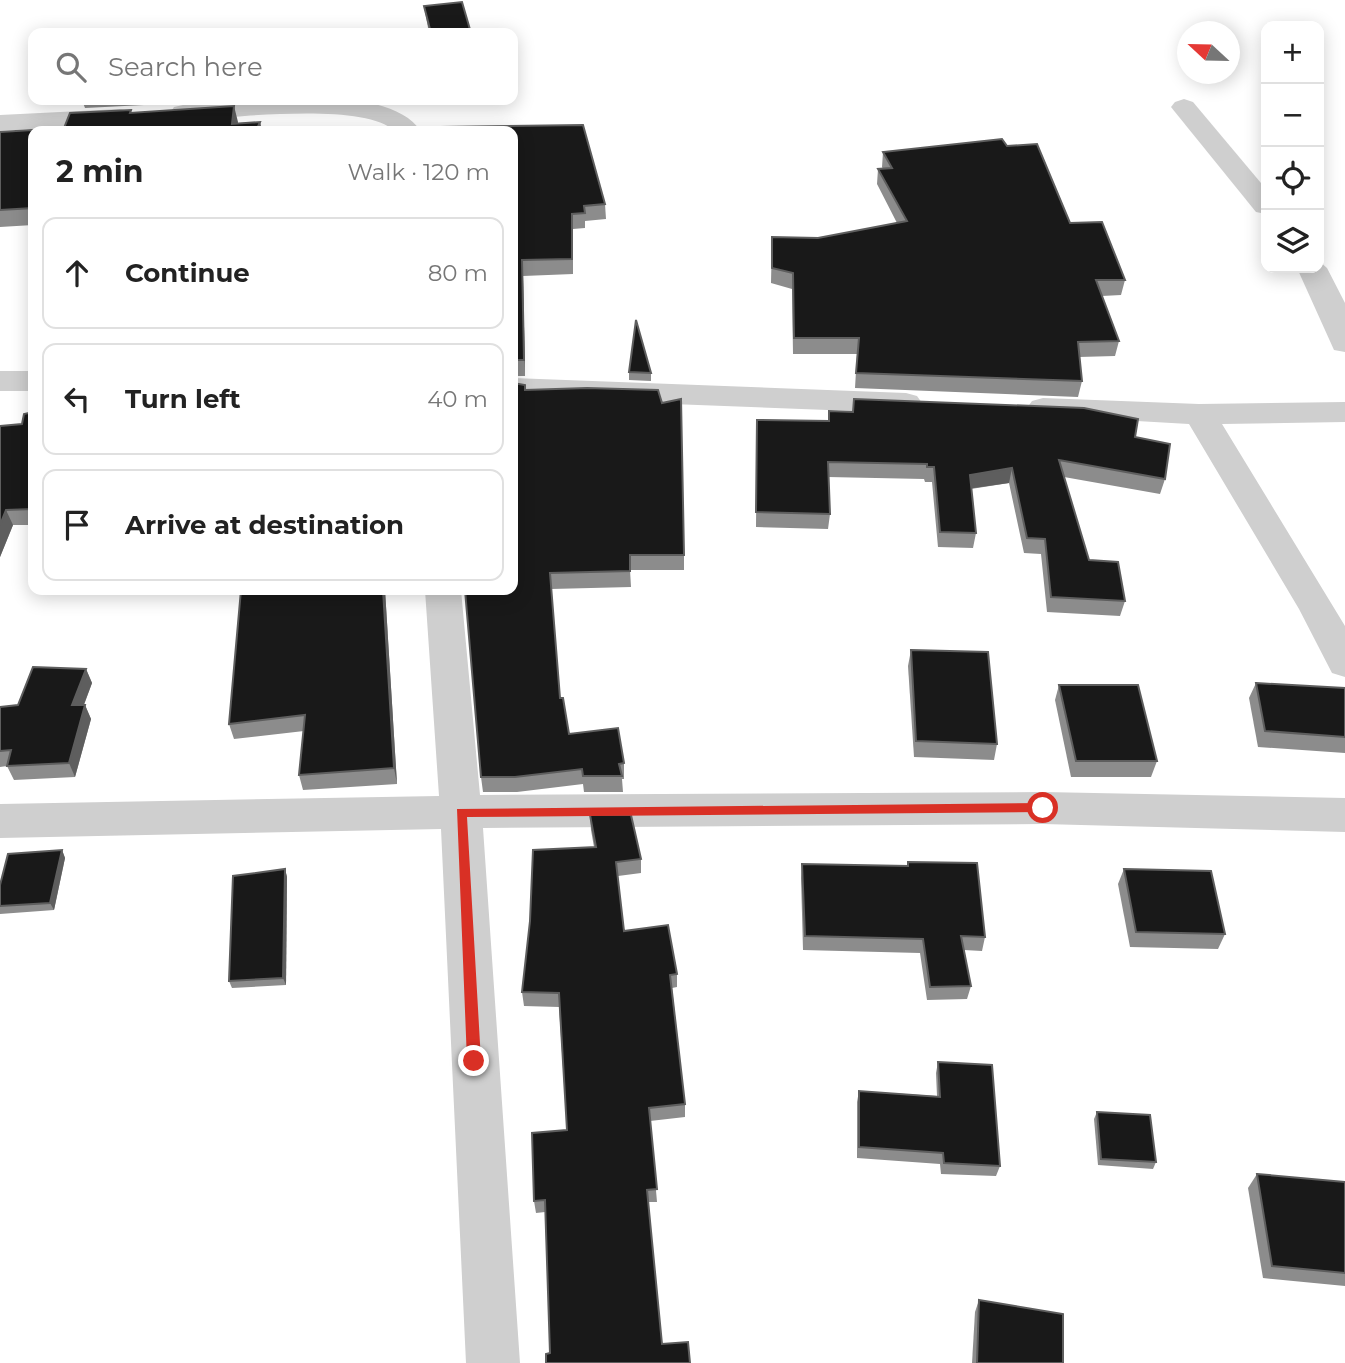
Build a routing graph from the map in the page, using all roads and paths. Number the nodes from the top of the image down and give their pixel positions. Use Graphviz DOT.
graph roads {
  1 [pos="1184,107"];
  2 [pos="0,123"];
  3 [pos="406,126"];
  4 [pos="1261,200"];
  5 [pos="1314,273"];
  6 [pos="1345,343"];
  7 [pos="0,381"];
  8 [pos="28,381"];
  9 [pos="518,388"];
  10 [pos="939,404"];
  11 [pos="1007,407"];
  12 [pos="1345,412"];
  13 [pos="1199,414"];
  14 [pos="443,595"];
  15 [pos="1345,663"];
  16 [pos="461,812"];
  17 [pos="1345,815"];
  18 [pos="0,821"];
  19 [pos="493,1363"];
  1 -- 4 [label="street"];
  2 -- 3 [label="street"];
  5 -- 6 [label="street"];
  7 -- 8 [label="street"];
  9 -- 10 [label="street"];
  11 -- 13 [label="street"];
  12 -- 13 [label="street"];
  13 -- 15 [label="street"];
  14 -- 16 [label="street"];
  16 -- 17 [label="street"];
  16 -- 18 [label="street"];
  16 -- 19 [label="street"];
}
